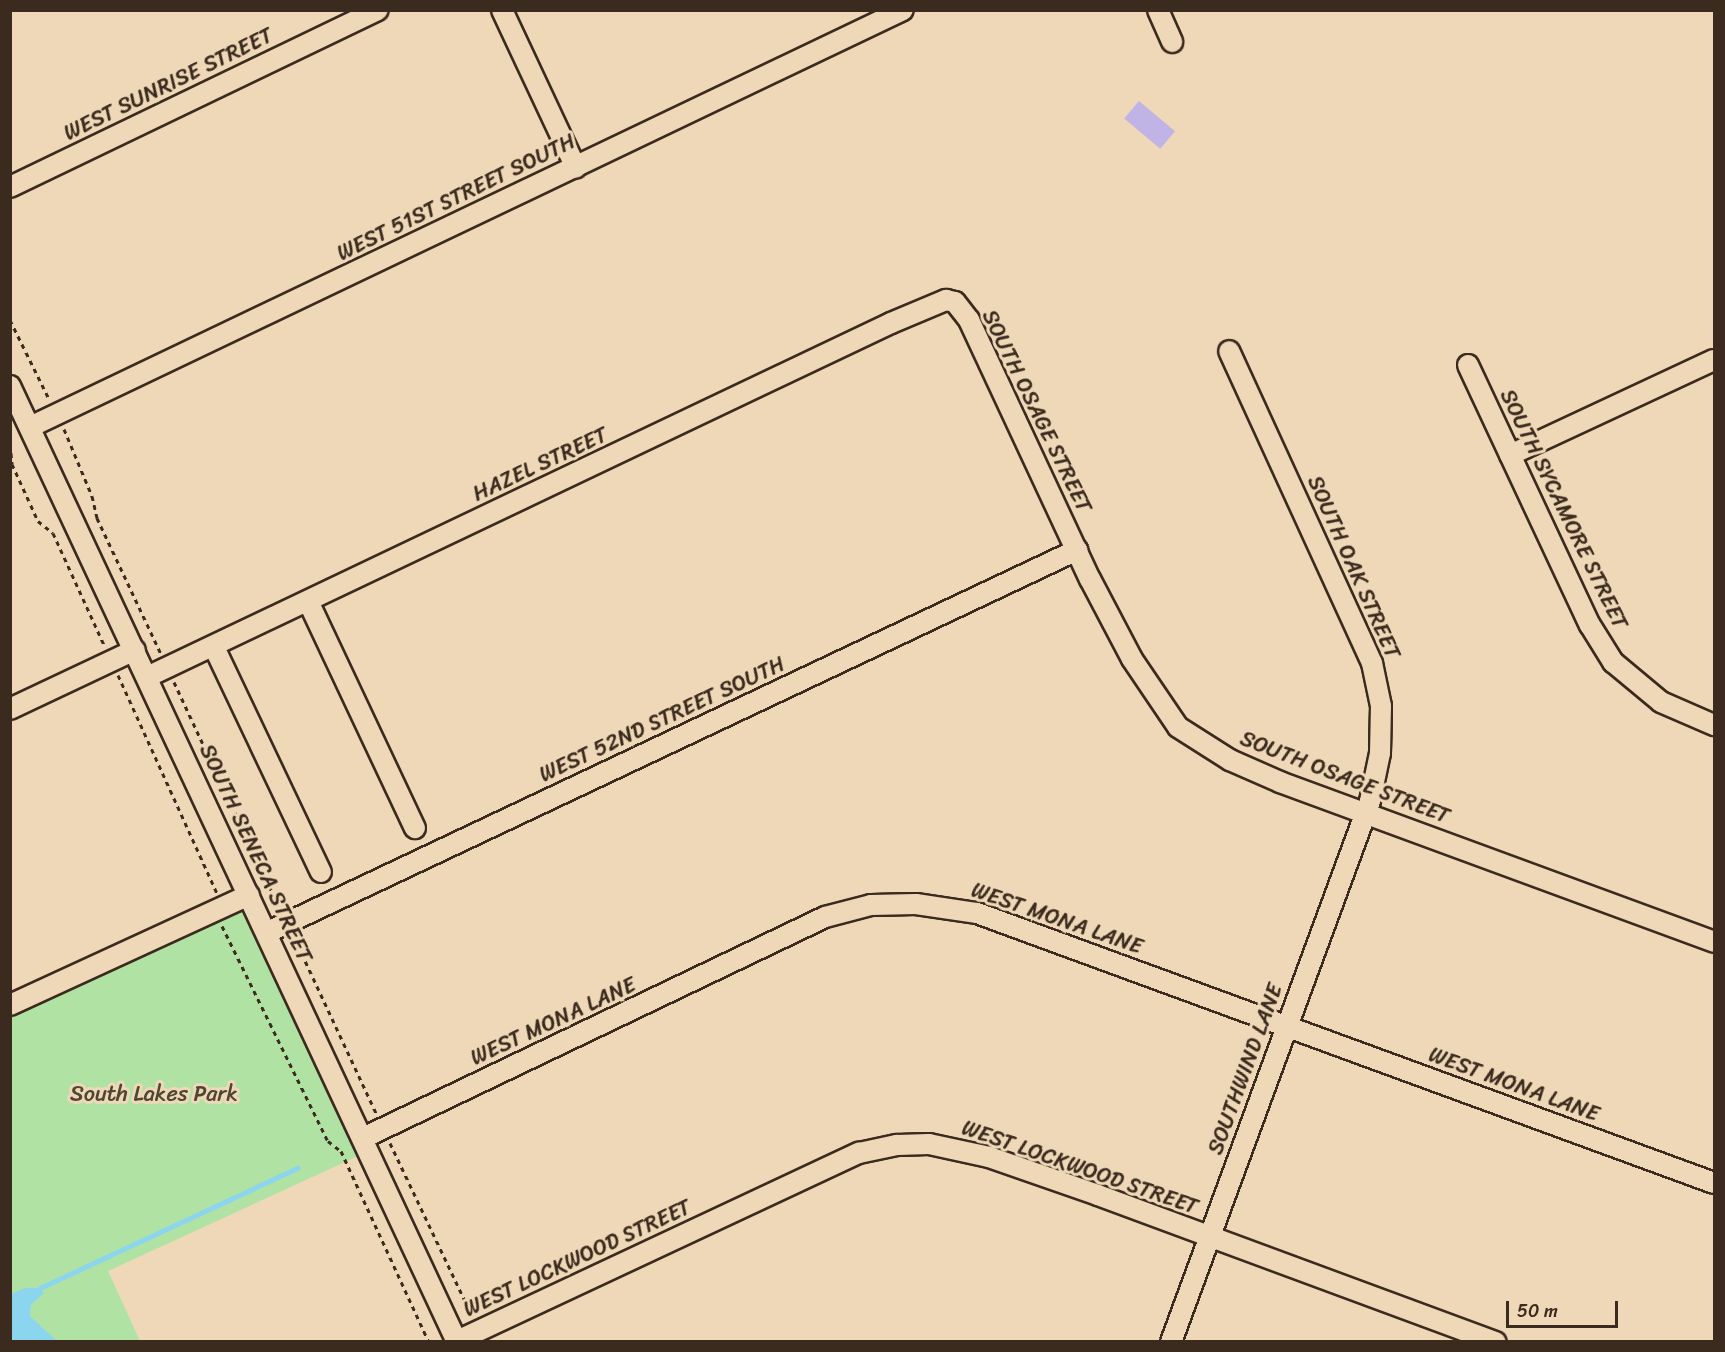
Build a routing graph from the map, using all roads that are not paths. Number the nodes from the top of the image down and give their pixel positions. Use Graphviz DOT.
graph roads {
  1 [pos="378,10"];
  2 [pos="502,10"];
  3 [pos="903,10"];
  4 [pos="1158,10"];
  5 [pos="1172,42"];
  6 [pos="576,167"];
  7 [pos="10,186"];
  8 [pos="955,302"];
  9 [pos="1229,351"];
  10 [pos="1714,360"];
  11 [pos="1468,365"];
  12 [pos="10,386"];
  13 [pos="30,427"];
  14 [pos="1510,455"];
  15 [pos="1077,550"];
  16 [pos="308,601"];
  17 [pos="214,647"];
  18 [pos="135,650"];
  19 [pos="147,677"];
  20 [pos="10,709"];
  21 [pos="1714,725"];
  22 [pos="1365,813"];
  23 [pos="415,828"];
  24 [pos="321,872"];
  25 [pos="249,895"];
  26 [pos="268,932"];
  27 [pos="1714,942"];
  28 [pos="10,1005"];
  29 [pos="1287,1025"];
  30 [pos="363,1138"];
  31 [pos="1714,1183"];
  32 [pos="1209,1237"];
  33 [pos="457,1341"];
  34 [pos="1171,1341"];
  35 [pos="1496,1341"];
  1 -- 7 [label="street, WEST SUNRISE STREET"];
  2 -- 6 [label="street"];
  3 -- 6 [label="street, WEST 51ST STREET SOUTH"];
  4 -- 5 [label="street"];
  6 -- 13 [label="street, WEST 51ST STREET SOUTH"];
  8 -- 15 [label="street, SOUTH OSAGE STREET"];
  8 -- 16 [label="street, HAZEL STREET"];
  9 -- 22 [label="street, SOUTH OAK STREET"];
  10 -- 14 [label="street"];
  11 -- 14 [label="street, SOUTH SYCAMORE STREET"];
  12 -- 13 [label="street, SOUTH SENECA STREET"];
  13 -- 18 [label="street, SOUTH SENECA STREET"];
  14 -- 21 [label="street, SOUTH SYCAMORE STREET"];
  15 -- 22 [label="street, SOUTH OSAGE STREET"];
  15 -- 26 [label="street, WEST 52ND STREET SOUTH"];
  16 -- 17 [label="street, HAZEL STREET"];
  16 -- 23 [label="street"];
  17 -- 19 [label="street, HAZEL STREET"];
  17 -- 24 [label="street"];
  18 -- 19 [label="street, SOUTH SENECA STREET"];
  18 -- 20 [label="street"];
  19 -- 25 [label="street, SOUTH SENECA STREET"];
  22 -- 27 [label="street, SOUTH OSAGE STREET"];
  22 -- 29 [label="street, SOUTHWIND LANE"];
  25 -- 26 [label="street, SOUTH SENECA STREET"];
  25 -- 28 [label="street"];
  26 -- 30 [label="street, SOUTH SENECA STREET"];
  29 -- 30 [label="street, WEST MONA LANE"];
  29 -- 31 [label="street, WEST MONA LANE"];
  29 -- 32 [label="street, SOUTHWIND LANE"];
  30 -- 33 [label="street, SOUTH SENECA STREET"];
  32 -- 33 [label="street, WEST LOCKWOOD STREET"];
  32 -- 34 [label="street, SOUTHWIND LANE"];
  32 -- 35 [label="street, WEST LOCKWOOD STREET"];
}
